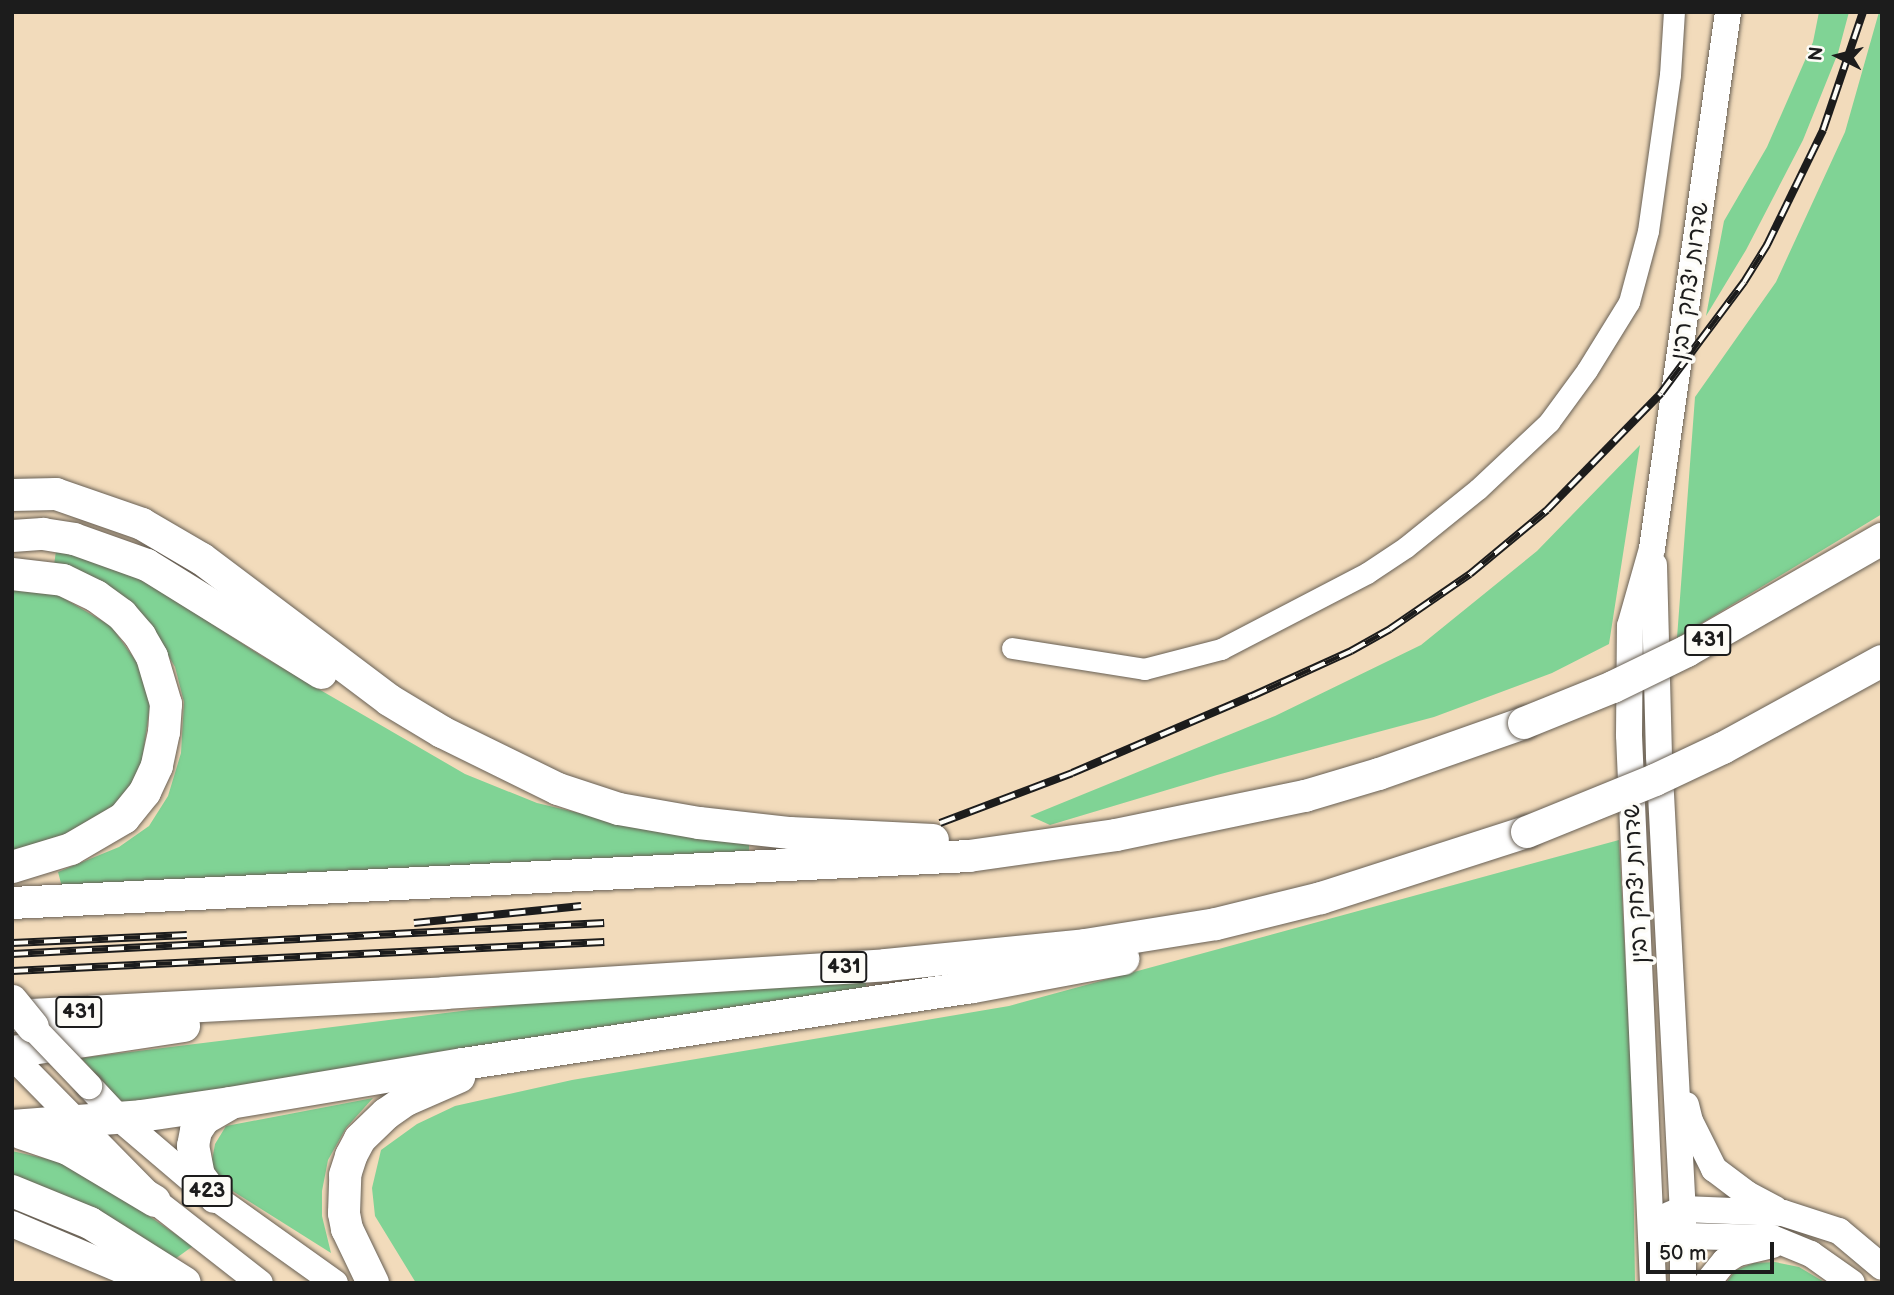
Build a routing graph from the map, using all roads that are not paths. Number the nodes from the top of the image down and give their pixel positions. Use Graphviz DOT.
graph roads {
  1 [pos="1674,12"];
  2 [pos="1728,12"];
  3 [pos="12,495"];
  4 [pos="12,536"];
  5 [pos="1882,539"];
  6 [pos="1652,549"];
  7 [pos="12,574"];
  8 [pos="1012,648"];
  9 [pos="1882,661"];
  10 [pos="600,803"];
  11 [pos="1043,846"];
  12 [pos="12,867"];
  13 [pos="1321,898"];
  14 [pos="12,903"];
  15 [pos="445,993"];
  16 [pos="17,1012"];
  17 [pos="561,1049"];
  18 [pos="12,1054"];
  19 [pos="1676,1065"];
  20 [pos="230,1103"];
  21 [pos="119,1118"];
  22 [pos="74,1122"];
  23 [pos="12,1126"];
  24 [pos="12,1132"];
  25 [pos="12,1191"];
  26 [pos="215,1197"];
  27 [pos="155,1201"];
  28 [pos="1683,1209"];
  29 [pos="1783,1213"];
  30 [pos="1651,1223"];
  31 [pos="12,1224"];
  32 [pos="1683,1236"];
  33 [pos="1794,1246"];
  34 [pos="1882,1267"];
  35 [pos="152,1283"];
  36 [pos="185,1283"];
  37 [pos="260,1283"];
  38 [pos="335,1283"];
  39 [pos="373,1283"];
  40 [pos="1653,1283"];
  41 [pos="1683,1283"];
  42 [pos="1707,1283"];
  43 [pos="1852,1283"];
  1 -- 8 [label="street"];
  2 -- 6 [label="main road, שדרות יצחק רבין"];
  3 -- 10 [label="highway"];
  4 -- 10 [label="highway"];
  5 -- 11 [label="highway, 431, bridge"];
  6 -- 19 [label="main road, שדרות יצחק רבין"];
  6 -- 30 [label="main road, שדרות יצחק רבין"];
  7 -- 12 [label="highway"];
  9 -- 13 [label="highway, 431, bridge"];
  10 -- 11 [label="highway"];
  11 -- 14 [label="highway, 431"];
  13 -- 15 [label="highway, 431"];
  13 -- 17 [label="highway"];
  15 -- 16 [label="highway, 431"];
  15 -- 18 [label="highway"];
  16 -- 21 [label="main road, 423, bridge"];
  17 -- 20 [label="highway"];
  17 -- 39 [label="highway"];
  18 -- 22 [label="main road, 423"];
  19 -- 28 [label="main road, שדרות יצחק רבין"];
  19 -- 29 [label="main road"];
  20 -- 21 [label="highway"];
  20 -- 26 [label="highway"];
  21 -- 22 [label="highway"];
  21 -- 26 [label="main road, 423"];
  22 -- 23 [label="highway"];
  22 -- 27 [label="main road, 423"];
  24 -- 27 [label="highway"];
  25 -- 36 [label="highway"];
  26 -- 38 [label="main road, 423"];
  27 -- 37 [label="main road, 423"];
  28 -- 29 [label="main road"];
  28 -- 30 [label="main road"];
  28 -- 32 [label="main road, שדרות יצחק רבין"];
  29 -- 34 [label="main road"];
  30 -- 32 [label="main road"];
  30 -- 40 [label="main road, שדרות יצחק רבין"];
  31 -- 35 [label="main road"];
  32 -- 33 [label="main road"];
  32 -- 41 [label="main road, שדרות יצחק רבין"];
  33 -- 42 [label="main road"];
  33 -- 43 [label="main road"];
}
